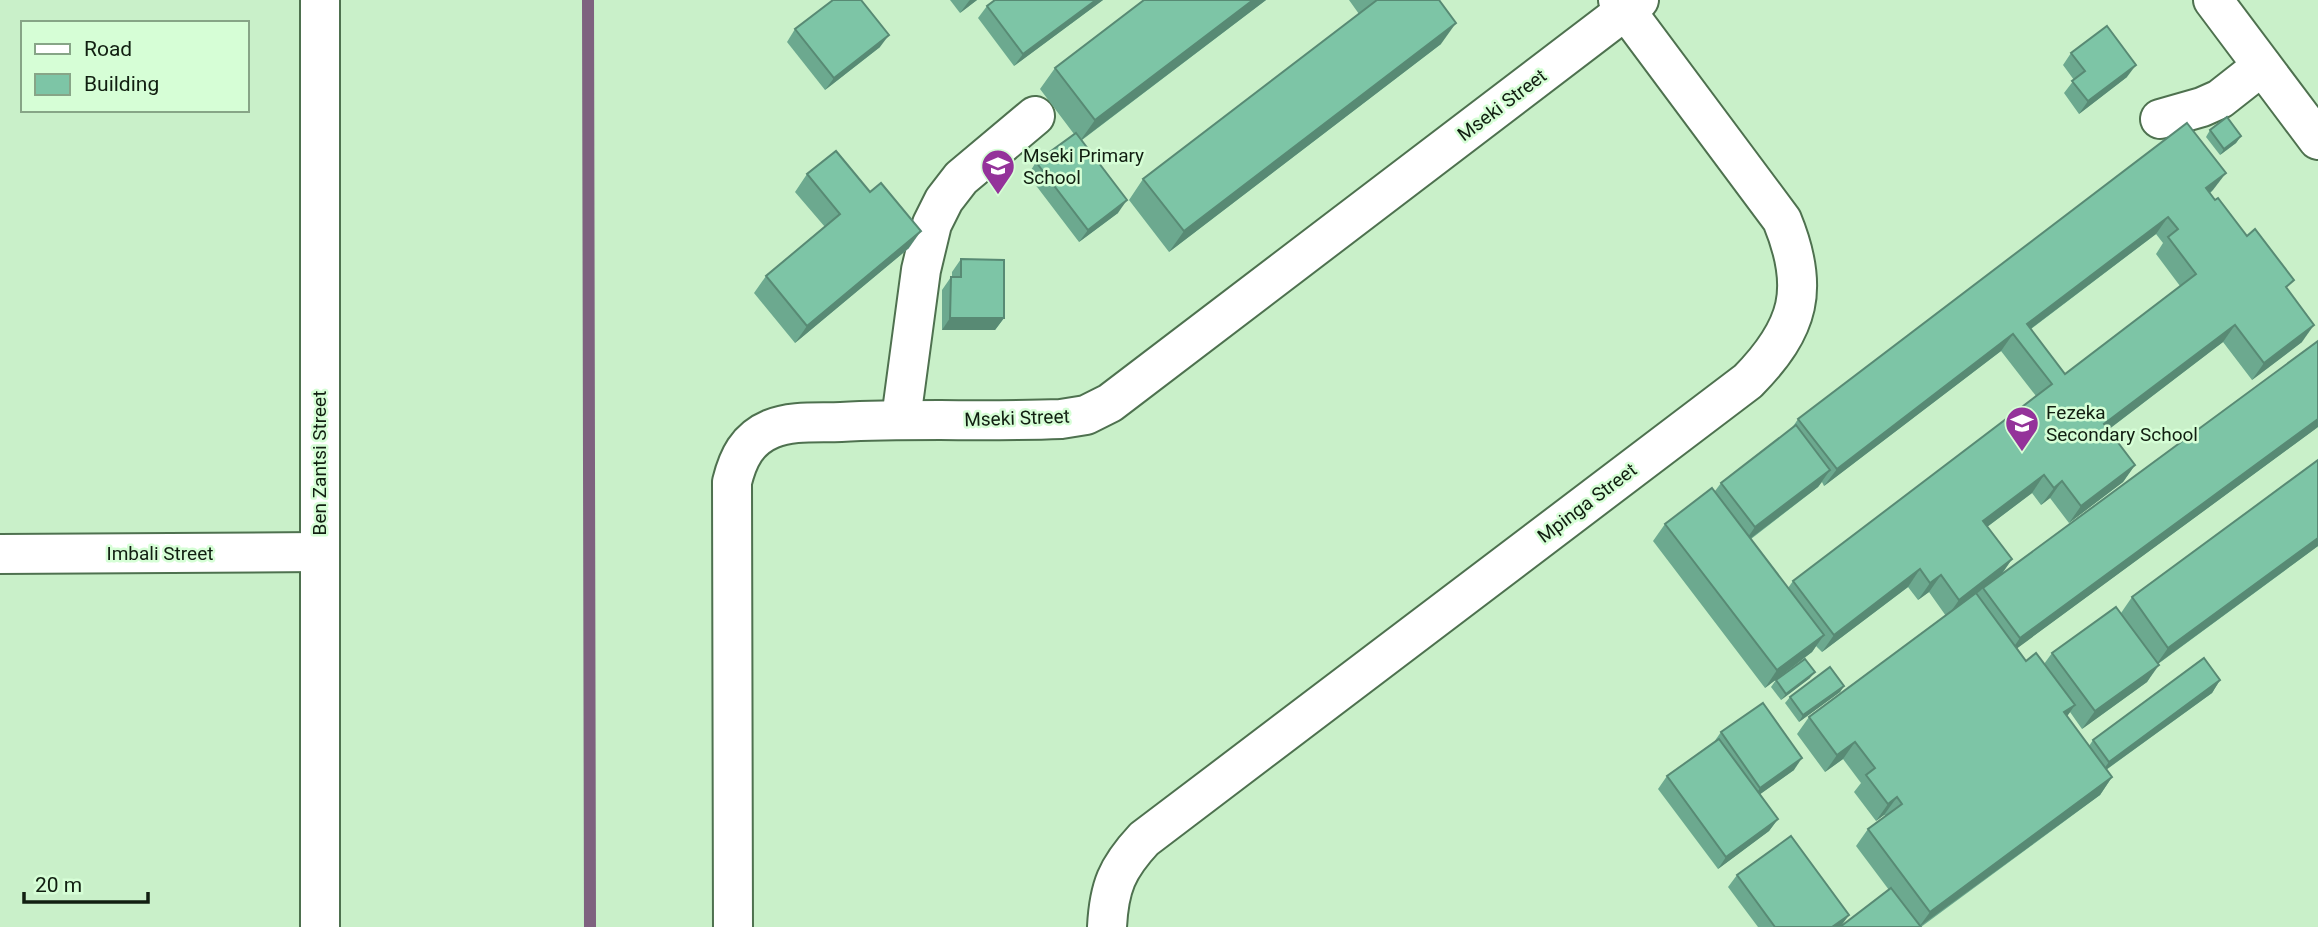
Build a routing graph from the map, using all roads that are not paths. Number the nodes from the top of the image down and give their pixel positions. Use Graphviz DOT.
graph roads {
  1 [pos="320,0"];
  2 [pos="2213,0"];
  3 [pos="1628,3"];
  4 [pos="2262,66"];
  5 [pos="1035,116"];
  6 [pos="2160,119"];
  7 [pos="2318,140"];
  8 [pos="901,419"];
  9 [pos="319,552"];
  10 [pos="0,554"];
  11 [pos="320,927"];
  12 [pos="733,927"];
  13 [pos="1107,927"];
  1 -- 9 [label="street, Ben Zantsi Street"];
  2 -- 4 [label="street"];
  3 -- 8 [label="street, Mseki Street"];
  3 -- 13 [label="street, Mpinga Street"];
  4 -- 6 [label="street"];
  4 -- 7 [label="street"];
  5 -- 8 [label="street"];
  8 -- 12 [label="street, Mseki Street"];
  9 -- 10 [label="street, Imbali Street"];
  9 -- 11 [label="street, Ben Zantsi Street"];
}
